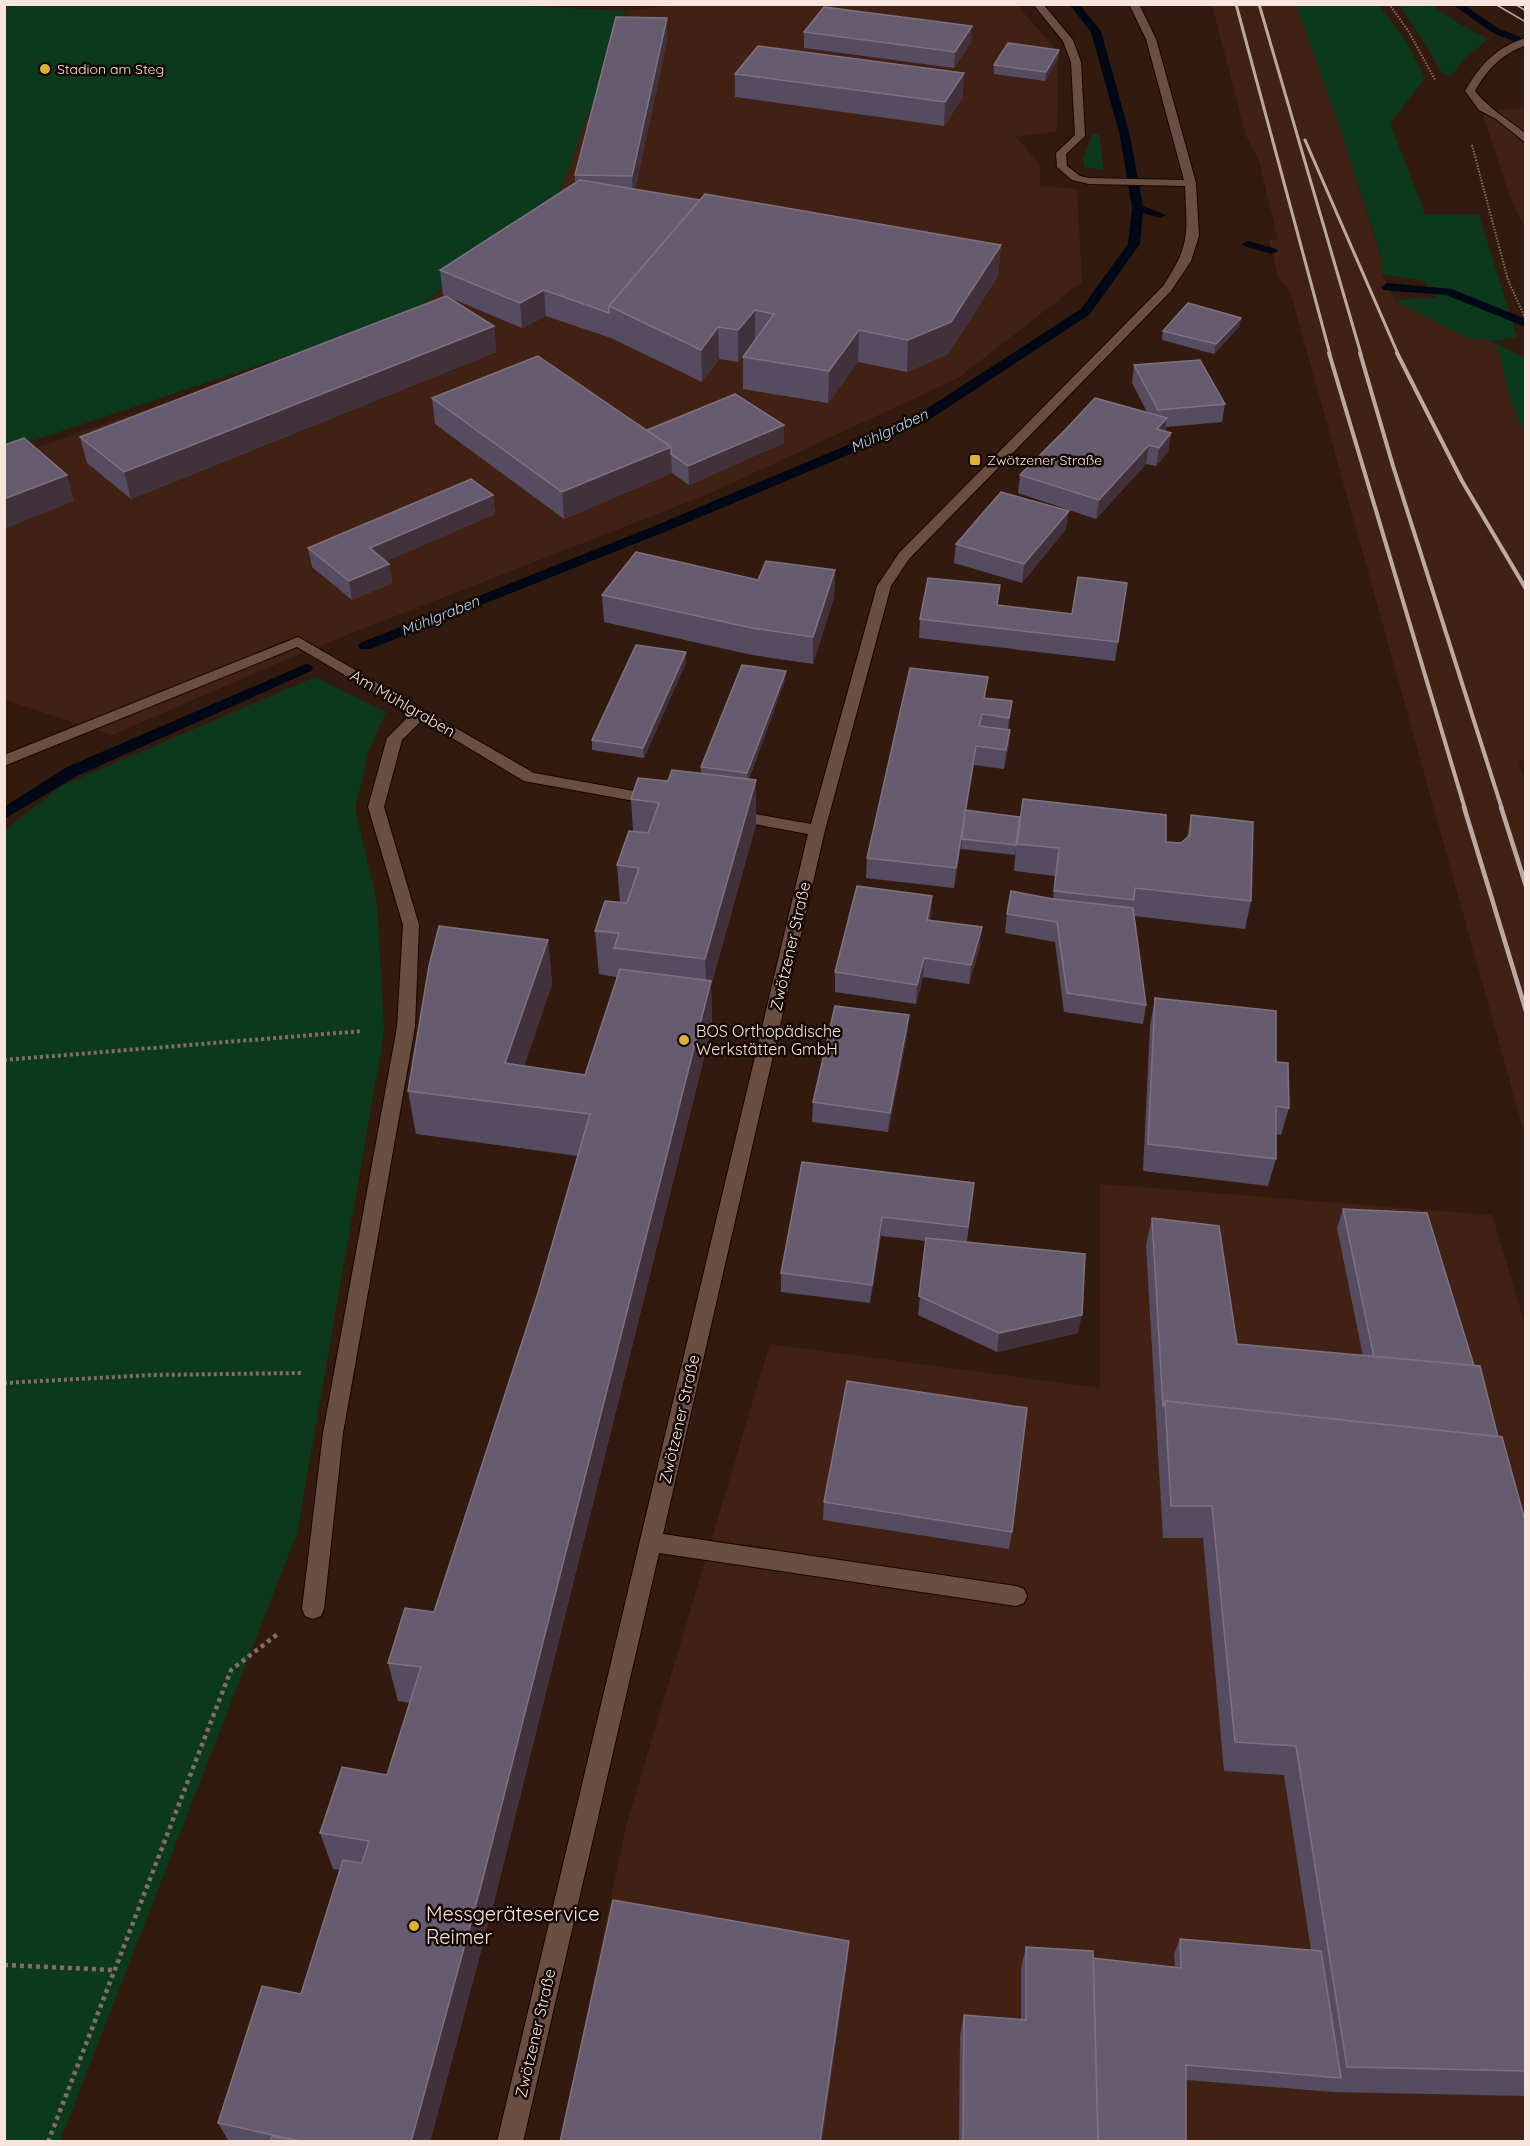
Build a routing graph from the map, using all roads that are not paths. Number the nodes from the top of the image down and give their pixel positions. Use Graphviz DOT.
graph roads {
  1 [pos="1037,4"];
  2 [pos="1134,4"];
  3 [pos="1526,41"];
  4 [pos="1526,140"];
  5 [pos="1190,183"];
  6 [pos="420,713"];
  7 [pos="4,761"];
  8 [pos="668,802"];
  9 [pos="713,811"];
  10 [pos="817,830"];
  11 [pos="650,1542"];
  12 [pos="1016,1596"];
  13 [pos="314,1609"];
  14 [pos="510,2142"];
  1 -- 5 [label="street"];
  2 -- 5 [label="street, Zwötzener Straße"];
  3 -- 4 [label="street"];
  5 -- 10 [label="street, Zwötzener Straße"];
  6 -- 7 [label="street, Am Mühlgraben"];
  6 -- 8 [label="street, Am Mühlgraben"];
  6 -- 13 [label="street"];
  9 -- 10 [label="street"];
  10 -- 11 [label="street, Zwötzener Straße"];
  11 -- 12 [label="street"];
  11 -- 14 [label="street, Zwötzener Straße"];
}
